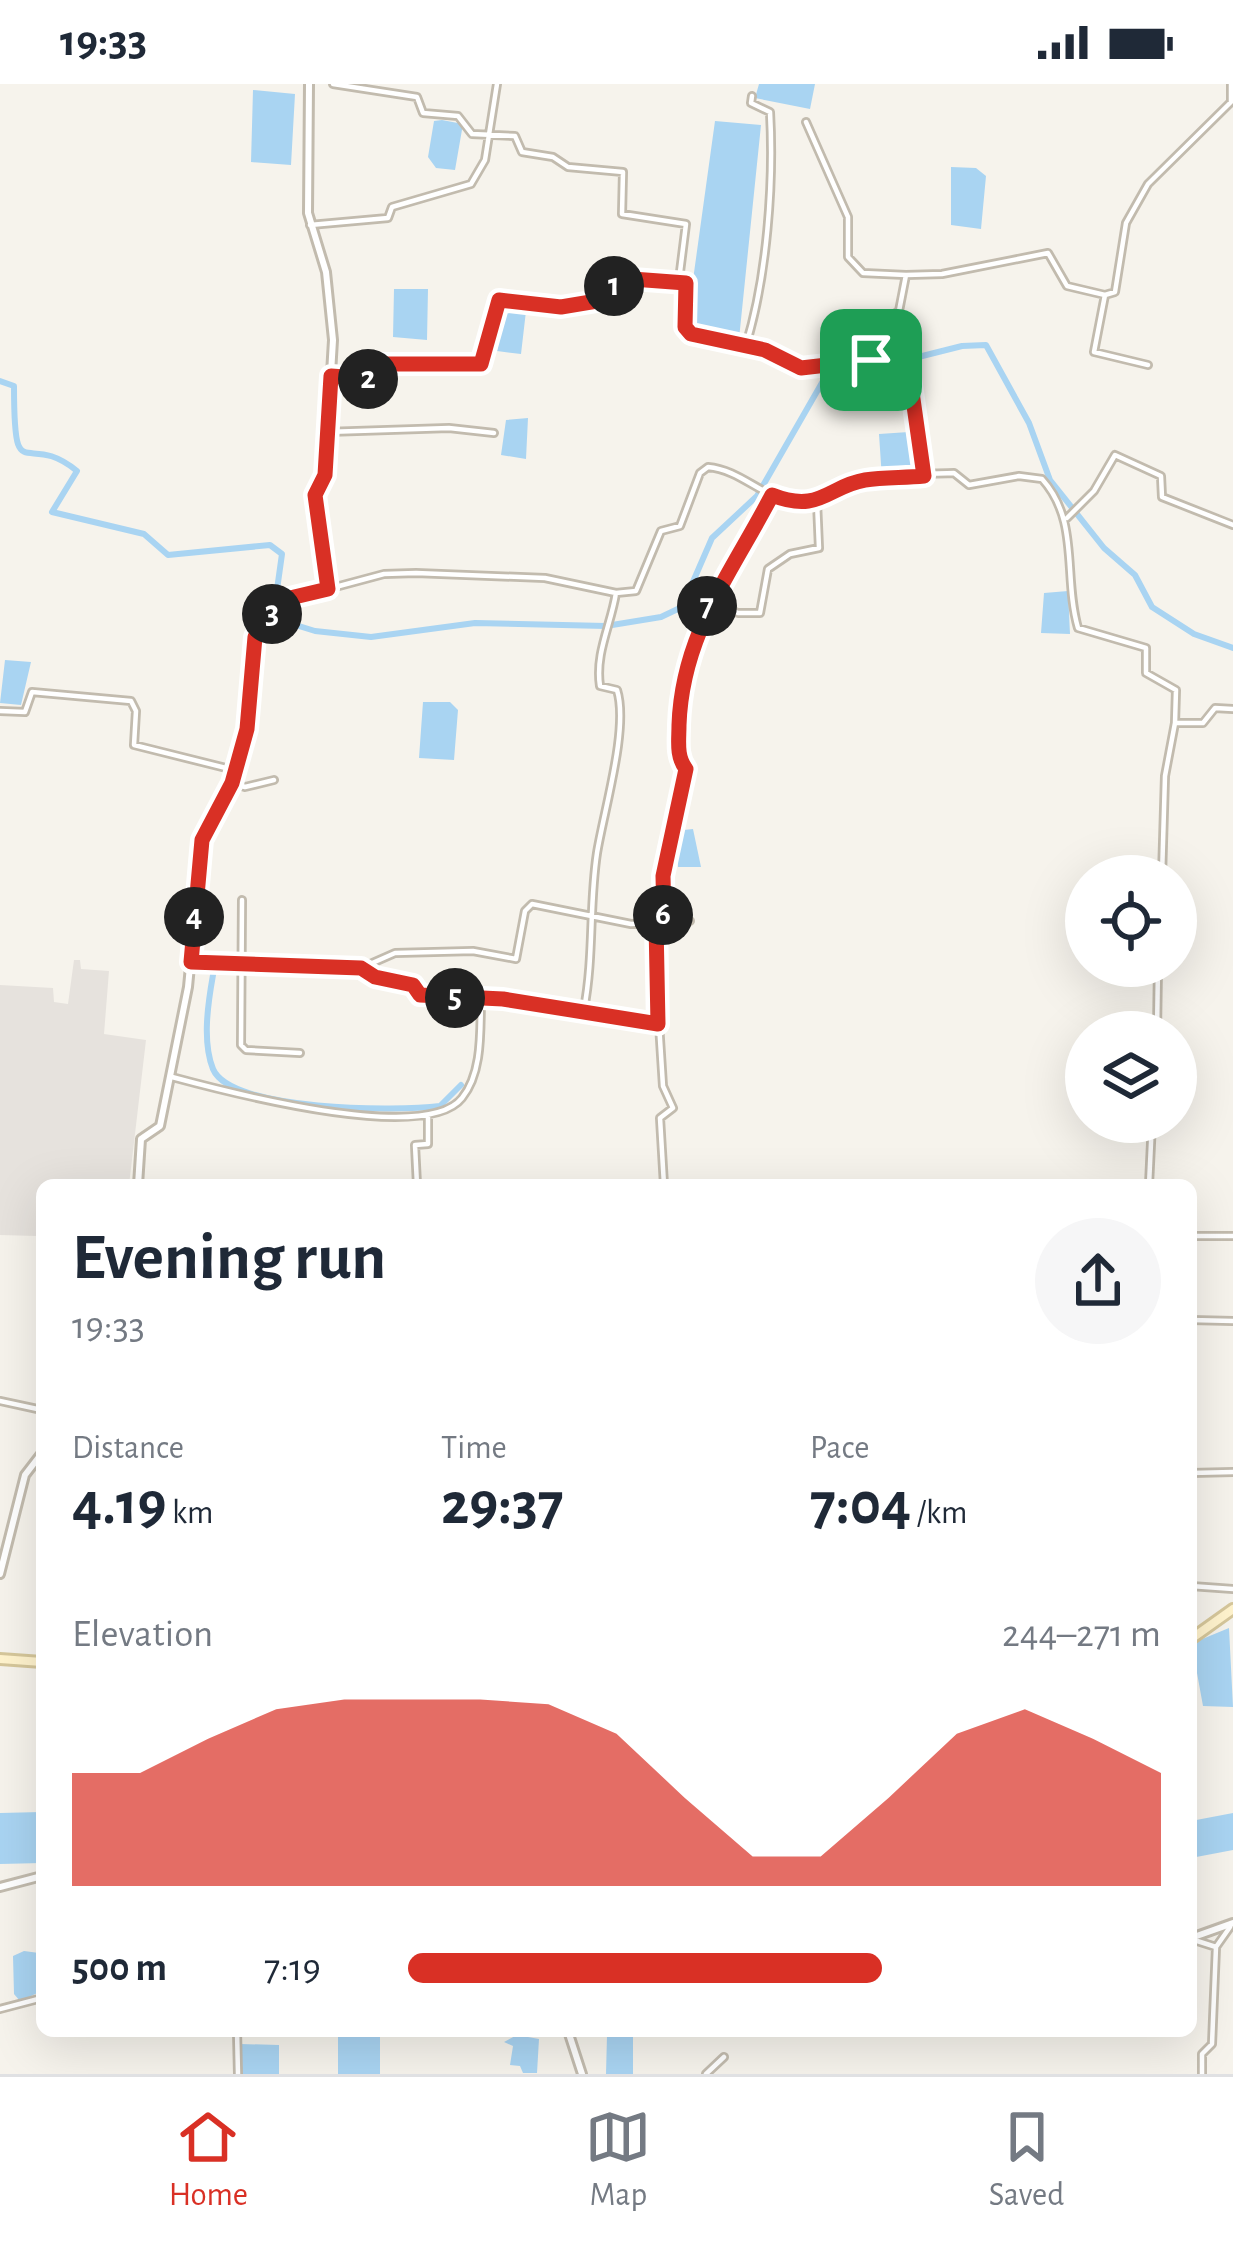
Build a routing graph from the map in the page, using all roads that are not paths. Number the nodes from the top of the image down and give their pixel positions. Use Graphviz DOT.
graph roads {
  1 [pos="309,84"];
  2 [pos="333,84"];
  3 [pos="397,84"];
  4 [pos="497,84"];
  5 [pos="1231,84"];
  6 [pos="396,94"];
  7 [pos="752,96"];
  8 [pos="806,122"];
  9 [pos="488,134"];
  10 [pos="310,225"];
  11 [pos="906,275"];
  12 [pos="679,280"];
  13 [pos="1105,295"];
  14 [pos="746,345"];
  15 [pos="871,360"];
  16 [pos="1148,365"];
  17 [pos="331,376"];
  18 [pos="326,432"];
  19 [pos="494,433"];
  20 [pos="924,476"];
  21 [pos="769,492"];
  22 [pos="817,500"];
  23 [pos="1067,518"];
  24 [pos="1233,525"];
  25 [pos="328,589"];
  26 [pos="616,593"];
  27 [pos="710,601"];
  28 [pos="1233,709"];
  29 [pos="0,711"];
  30 [pos="1175,723"];
  31 [pos="234,770"];
  32 [pos="274,780"];
  33 [pos="232,783"];
  34 [pos="1162,855"];
  35 [pos="242,900"];
  36 [pos="593,916"];
  37 [pos="690,921"];
  38 [pos="656,923"];
  39 [pos="191,962"];
  40 [pos="240,963"];
  41 [pos="361,968"];
  42 [pos="481,999"];
  43 [pos="584,1010"];
  44 [pos="658,1024"];
  45 [pos="300,1053"];
  46 [pos="169,1076"];
  47 [pos="428,1115"];
  48 [pos="1150,1143"];
  49 [pos="138,1179"];
  50 [pos="417,1179"];
  51 [pos="664,1179"];
  52 [pos="1149,1179"];
  53 [pos="1197,1236"];
  54 [pos="1233,1236"];
  55 [pos="1197,1320"];
  56 [pos="1233,1321"];
  57 [pos="0,1401"];
  58 [pos="36,1409"];
  59 [pos="36,1461"];
  60 [pos="1233,1472"];
  61 [pos="1197,1473"];
  62 [pos="0,1574"];
  63 [pos="1197,1586"];
  64 [pos="1233,1589"];
  65 [pos="1233,1609"];
  66 [pos="1197,1635"];
  67 [pos="0,1659"];
  68 [pos="36,1662"];
  69 [pos="36,1878"];
  70 [pos="0,1887"];
  71 [pos="1232,1923"];
  72 [pos="1197,1936"];
  73 [pos="1197,1940"];
  74 [pos="1216,1947"];
  75 [pos="36,1999"];
  76 [pos="0,2008"];
  77 [pos="237,2037"];
  78 [pos="570,2037"];
  79 [pos="724,2057"];
  80 [pos="238,2074"];
  81 [pos="582,2074"];
  82 [pos="706,2074"];
  83 [pos="1202,2074"];
  1 -- 10 [label="street"];
  2 -- 6 [label="street"];
  3 -- 6 [label="street"];
  4 -- 9 [label="street"];
  5 -- 13 [label="street"];
  6 -- 9 [label="street"];
  7 -- 14 [label="street"];
  8 -- 11 [label="street"];
  9 -- 10 [label="street"];
  9 -- 12 [label="street"];
  10 -- 17 [label="street"];
  11 -- 13 [label="street"];
  11 -- 15 [label="street"];
  12 -- 14 [label="street"];
  12 -- 17 [label="street"];
  13 -- 16 [label="street"];
  14 -- 15 [label="street"];
  15 -- 20 [label="street"];
  17 -- 18 [label="street"];
  18 -- 19 [label="street"];
  18 -- 25 [label="street"];
  20 -- 22 [label="street"];
  20 -- 23 [label="street"];
  21 -- 22 [label="street"];
  21 -- 26 [label="street"];
  21 -- 27 [label="street"];
  22 -- 27 [label="street"];
  23 -- 24 [label="street"];
  23 -- 30 [label="street"];
  25 -- 26 [label="street"];
  25 -- 31 [label="street"];
  26 -- 36 [label="street"];
  27 -- 38 [label="street"];
  28 -- 30 [label="street"];
  29 -- 31 [label="street"];
  30 -- 34 [label="street"];
  31 -- 33 [label="street"];
  32 -- 33 [label="street"];
  33 -- 39 [label="street"];
  35 -- 40 [label="street"];
  36 -- 38 [label="street"];
  36 -- 41 [label="street"];
  36 -- 43 [label="street"];
  37 -- 38 [label="street"];
  38 -- 44 [label="street"];
  39 -- 40 [label="street"];
  39 -- 46 [label="street"];
  40 -- 41 [label="street"];
  40 -- 45 [label="street"];
  41 -- 42 [label="street"];
  42 -- 43 [label="street"];
  42 -- 47 [label="street"];
  43 -- 44 [label="street"];
  44 -- 51 [label="street"];
  46 -- 47 [label="street"];
  46 -- 49 [label="street"];
  47 -- 50 [label="street"];
  48 -- 52 [label="street"];
  53 -- 54 [label="street"];
  55 -- 56 [label="street"];
  57 -- 58 [label="street"];
  59 -- 62 [label="street"];
  60 -- 61 [label="street"];
  63 -- 64 [label="street"];
  65 -- 66 [label="main road"];
  67 -- 68 [label="main road"];
  69 -- 70 [label="street"];
  71 -- 72 [label="street"];
  71 -- 74 [label="street"];
  73 -- 74 [label="street"];
  74 -- 83 [label="street"];
  75 -- 76 [label="street"];
  77 -- 80 [label="street"];
  78 -- 81 [label="street"];
  79 -- 82 [label="street"];
}
